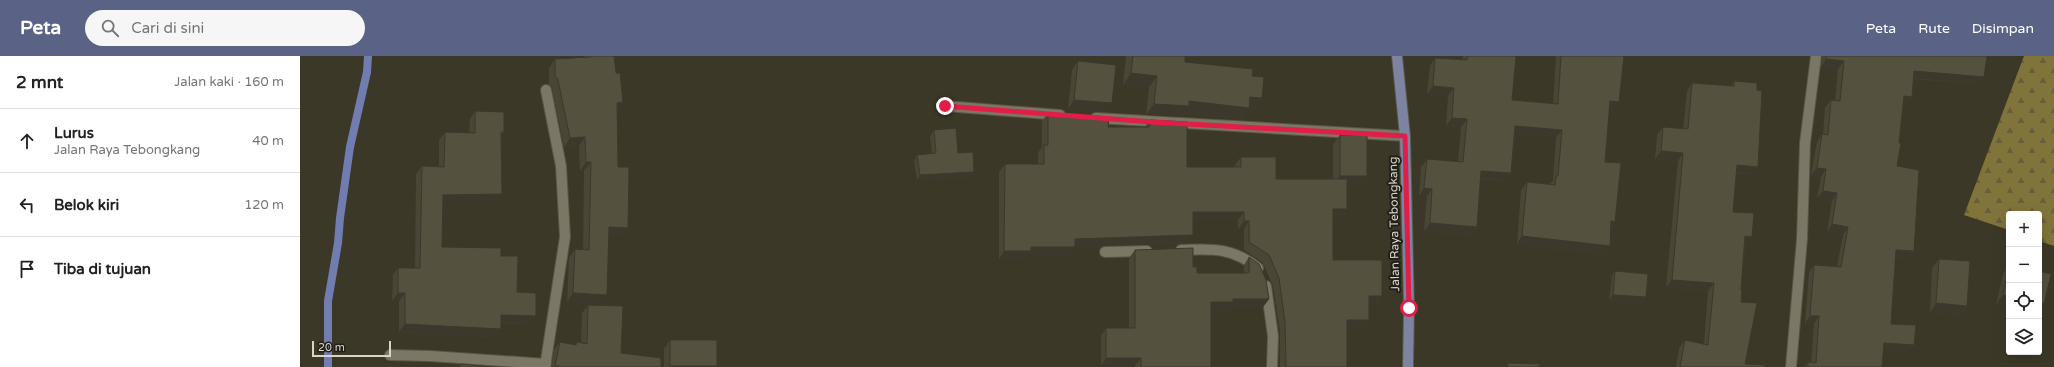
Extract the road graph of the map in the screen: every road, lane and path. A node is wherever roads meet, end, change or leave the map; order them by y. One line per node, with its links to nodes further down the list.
1 (1398, 56): 7 (main road, Jalan Raya Tebongkang)
2 (1816, 56): 13 (street)
3 (546, 90): 10 (street)
4 (945, 106): 5 (street)
5 (1073, 116)
6 (1089, 117): 7 (street)
7 (1405, 136): 12 (main road, Jalan Raya Tebongkang)
8 (1104, 252): 11 (street)
9 (390, 355): 10 (street)
10 (545, 365)
11 (1272, 367)
12 (1408, 367)
13 (1791, 367)

